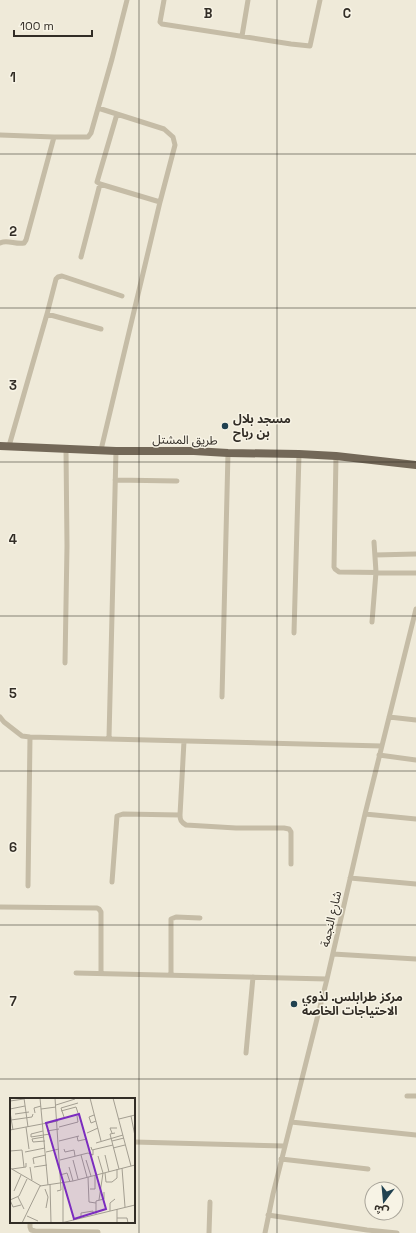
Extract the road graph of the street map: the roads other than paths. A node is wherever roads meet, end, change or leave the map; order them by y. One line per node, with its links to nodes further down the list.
1 (128, 0): 6 (street)
2 (164, 0): 5 (street)
3 (248, 0): 5 (street)
4 (320, 0): 5 (street)
5 (242, 36)
6 (98, 108): 7 (street); 9 (street)
7 (117, 114): 10 (street); 11 (street)
8 (0, 135): 9 (street)
9 (54, 137): 12 (street)
10 (100, 184): 11 (street); 13 (street)
11 (160, 202): 20 (street)
12 (0, 243)
13 (81, 257)
14 (122, 296): 15 (street)
15 (47, 314): 16 (street); 18 (street)
16 (101, 329)
17 (0, 446): 18 (main road, طريق المشتل)
18 (9, 446): 19 (main road, طريق المشتل)
19 (66, 449): 20 (main road, طريق المشتل); 36 (street)
20 (101, 450): 21 (main road, طريق المشتل)
21 (116, 451): 22 (main road, طريق المشتل); 26 (street)
22 (228, 453): 23 (main road, طريق المشتل); 37 (street)
23 (299, 454): 24 (main road, طريق المشتل); 35 (street)
24 (336, 456): 25 (main road, طريق المشتل); 31 (street)
25 (416, 465)
26 (115, 480): 27 (street); 42 (street)
27 (177, 481)
28 (374, 542): 30 (street)
29 (416, 554): 30 (street)
30 (375, 555): 31 (street)
31 (376, 572): 32 (street); 34 (street)
32 (416, 573)
33 (416, 609): 39 (street, شارع النجمة)
34 (372, 622)
35 (294, 633)
36 (64, 663)
37 (222, 697)
38 (0, 716): 41 (street)
39 (389, 717): 40 (street); 44 (street, شارع النجمة)
40 (416, 720)
41 (30, 738): 42 (street); 54 (street)
42 (109, 738): 43 (street)
43 (184, 741): 44 (street); 48 (street)
44 (382, 746): 45 (street, شارع النجمة)
45 (380, 756): 46 (street); 47 (street, شارع النجمة)
46 (416, 760)
47 (365, 814): 49 (street); 51 (street, شارع النجمة)
48 (180, 815): 50 (street); 52 (street)
49 (416, 819)
50 (291, 864)
51 (350, 878): 53 (street); 57 (street, شارع النجمة)
52 (112, 882)
53 (416, 884)
54 (28, 886)
55 (0, 906): 60 (street)
56 (200, 918): 61 (street)
57 (333, 954): 58 (street); 63 (street, شارع النجمة)
58 (416, 959)
59 (76, 972): 60 (street)
60 (101, 974): 61 (street)
61 (171, 975): 62 (street)
62 (253, 977): 63 (street); 64 (street)
63 (327, 979): 67 (street, شارع النجمة)
64 (246, 1052)
65 (407, 1096): 66 (street)
66 (416, 1096)
67 (291, 1122): 68 (street); 70 (street, شارع النجمة)
68 (416, 1135)
69 (135, 1142): 70 (street)
70 (284, 1146): 71 (street, شارع النجمة)
71 (281, 1159): 72 (street); 74 (street, شارع النجمة)
72 (368, 1169)
73 (210, 1202): 77 (street)
74 (268, 1215): 78 (street, شارع النجمة); 79 (street)
75 (30, 1223): 76 (street)
76 (98, 1232)
77 (209, 1233)
78 (265, 1233)
79 (397, 1233)

